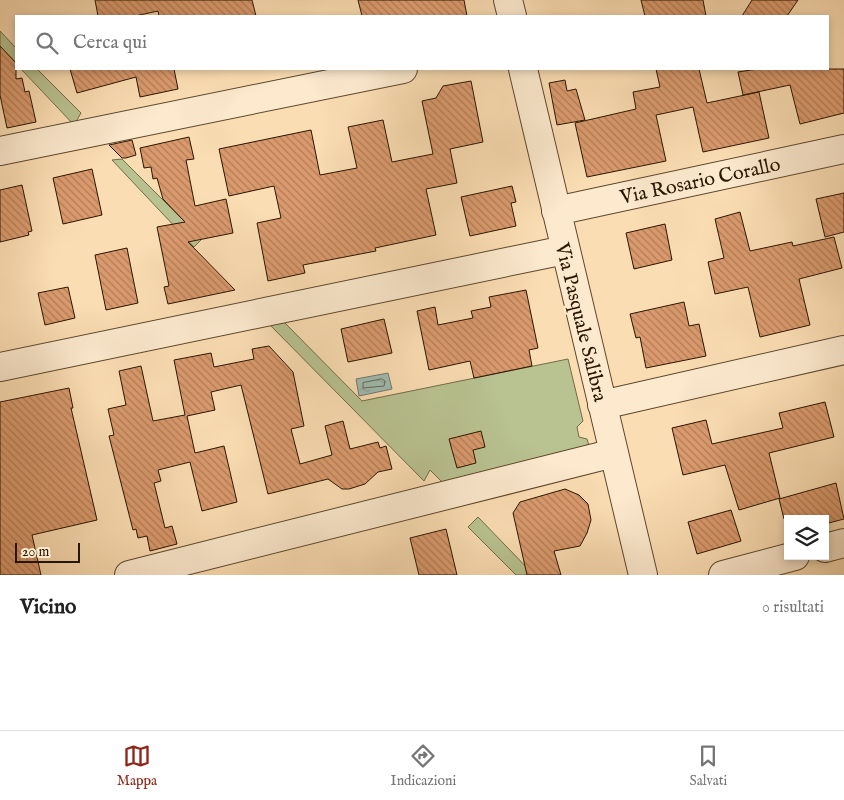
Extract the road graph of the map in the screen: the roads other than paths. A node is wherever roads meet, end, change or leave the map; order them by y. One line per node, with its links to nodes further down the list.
1 (508, 0): 2 (street)
2 (512, 15)
3 (398, 70): 6 (street)
4 (523, 70): 7 (street, Via Pasquale Salibra)
5 (844, 149): 7 (street, Via Rosario Corallo)
6 (0, 151)
7 (556, 211): 8 (street, Via Pasquale Salibra)
8 (565, 250): 10 (street); 11 (street, Via Pasquale Salibra)
9 (844, 350): 11 (street)
10 (0, 367)
11 (602, 404): 12 (street, Via Pasquale Salibra)
12 (614, 453): 16 (street); 17 (street, Via Pasquale Salibra)
13 (844, 543): 14 (street)
14 (829, 547)
15 (784, 559): 18 (street)
16 (129, 575)
17 (643, 575)
18 (723, 575)

